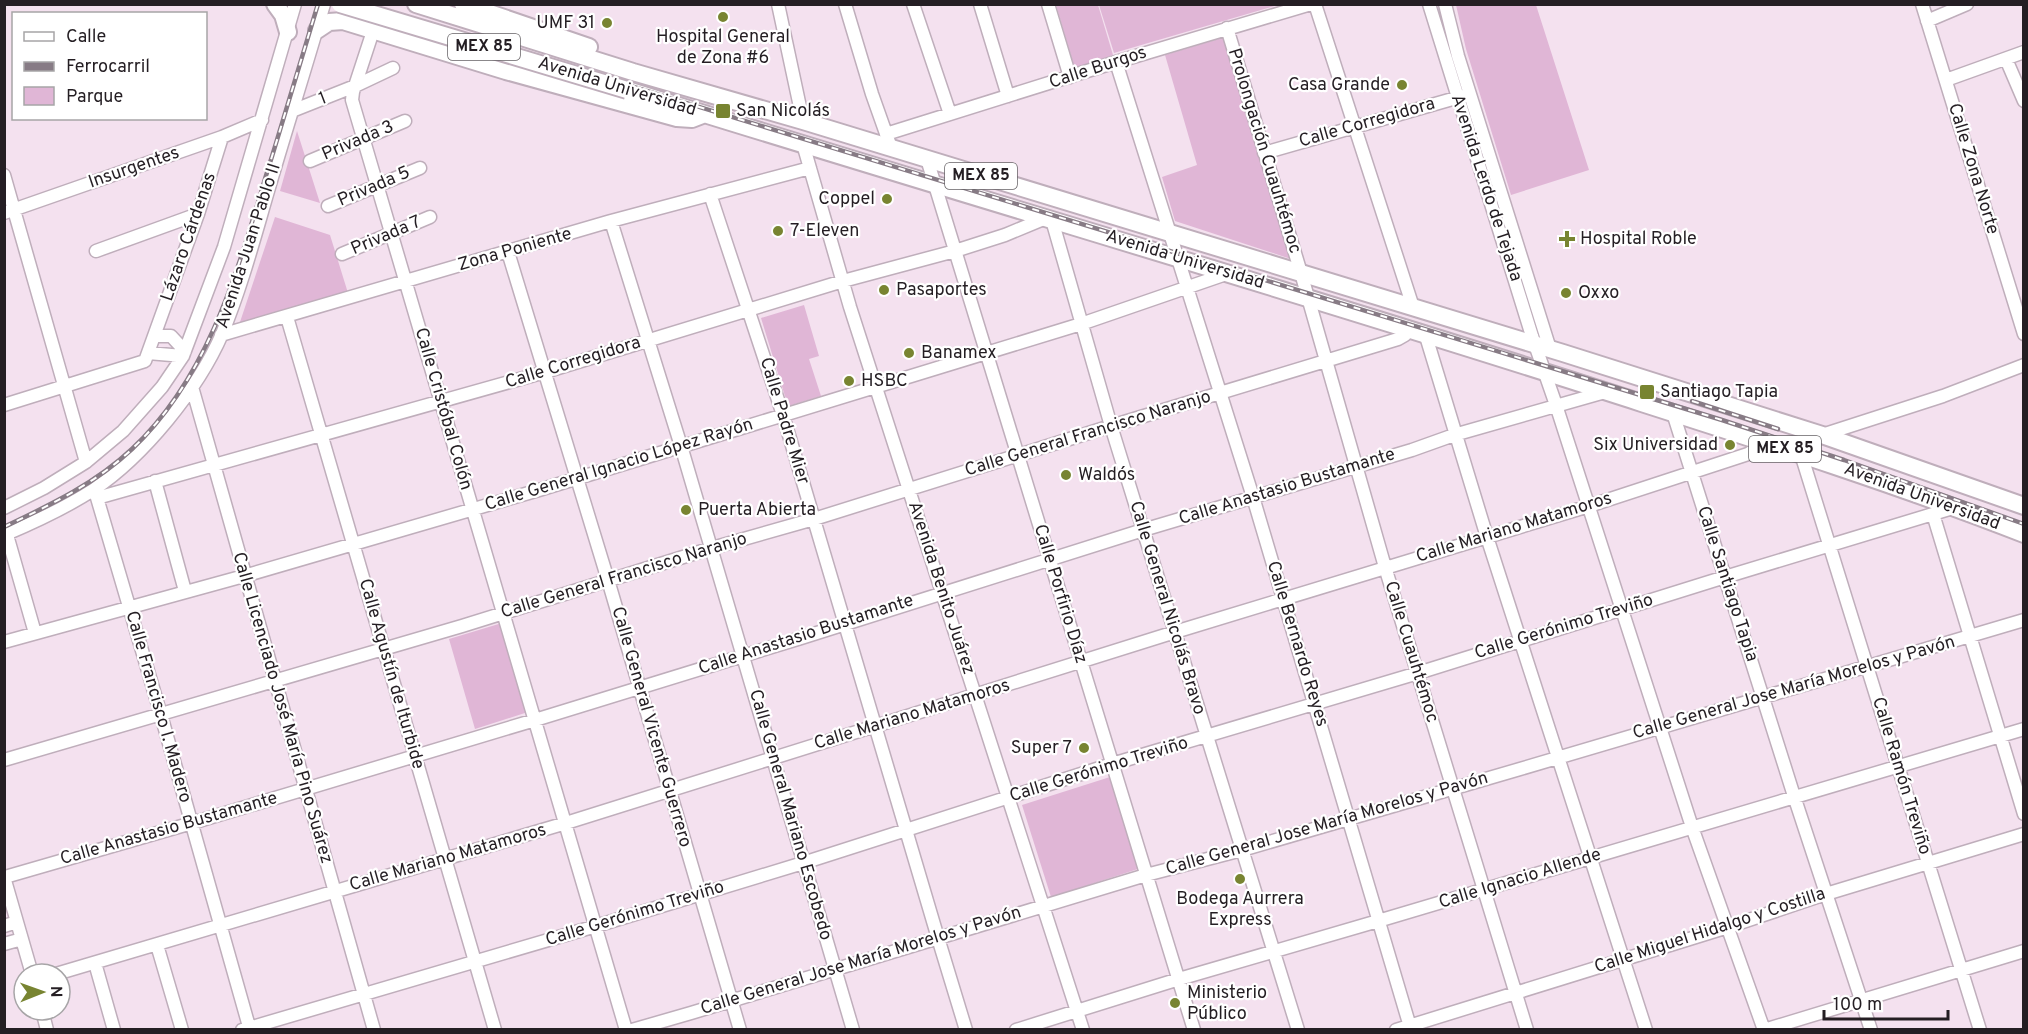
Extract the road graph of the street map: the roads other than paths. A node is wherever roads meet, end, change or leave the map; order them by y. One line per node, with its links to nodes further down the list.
1 (275, 4): 22 (highway)
2 (295, 4): 22 (street, Avenida Juan Pablo II)
3 (324, 4): 20 (street, Avenida Juan Pablo II)
4 (340, 4): 37 (highway, Avenida Universidad / MEX 85, bridge)
5 (381, 4): 23 (highway)
6 (416, 4): 29 (highway, Avenida Universidad / MEX 85)
7 (463, 4): 29 (highway)
8 (778, 4): 41 (street)
9 (845, 4): 45 (street)
10 (913, 4): 38 (street)
11 (980, 4): 33 (street)
12 (1048, 4): 28 (street)
13 (1313, 4): 19 (street, Calle Burgos); 42 (street)
14 (1429, 4): 34 (street, Avenida Lerdo de Tejada)
15 (1446, 4): 32 (street, Avenida Lerdo de Tejada)
16 (1922, 4): 18 (street, Calle Zona Norte)
17 (1967, 4): 18 (street)
18 (1926, 21): 30 (street, Calle Zona Norte)
19 (1227, 28): 26 (street, Calle Burgos); 47 (street, Prolongación Cuauhtémoc)
20 (318, 30): 21 (highway); 36 (street, Avenida Juan Pablo II)
21 (373, 31): 23 (highway); 31 (street, Calle Cristóbal Colón)
22 (288, 32): 39 (street, Avenida Juan Pablo II)
23 (389, 36): 37 (highway)
24 (2024, 52): 25 (street)
25 (2006, 59): 30 (street); 35 (street)
26 (1116, 62): 28 (street, Calle Burgos); 62 (street, Calle Bernardo Reyes)
27 (393, 68): 31 (street, 1)
28 (1070, 77): 33 (street, Calle Burgos)
29 (660, 80): 41 (highway, Avenida Universidad / MEX 85)
30 (1946, 80): 75 (street, Calle Zona Norte)
31 (355, 86): 36 (street, 1); 44 (street, Calle Cristóbal Colón)
32 (1470, 93): 34 (street, Calle Corregidora); 86 (street, Avenida Lerdo de Tejada)
33 (1008, 96): 38 (street, Calle Burgos)
34 (1457, 97): 42 (street, Calle Corregidora); 86 (street, Avenida Lerdo de Tejada)
35 (2024, 101)
36 (292, 111): 83 (street, Avenida Juan Pablo II)
37 (706, 113): 46 (highway, Avenida Universidad / MEX 85)
38 (950, 114): 45 (street, Calle Burgos)
39 (262, 120): 43 (street, Insurgentes); 89 (street, Avenida Juan Pablo II)
40 (405, 121): 44 (street, Privada 3)
41 (803, 121): 45 (highway, Avenida Universidad / MEX 85)
42 (1354, 127): 47 (street, Calle Corregidora); 77 (street)
43 (222, 137): 57 (street, Insurgentes); 58 (street, Lázaro Cárdenas)
44 (364, 139): 49 (street, Privada 3); 54 (street, Calle Cristóbal Colón)
45 (889, 141): 48 (highway, Avenida Universidad / MEX 85)
46 (803, 144): 51 (street, Avenida Benito Juárez); 53 (highway, Avenida Universidad / MEX 85)
47 (1264, 153): 70 (street, Prolongación Cuauhtémoc)
48 (927, 159): 53 (street, Calle Porfirio Díaz); 62 (highway, Avenida Universidad / MEX 85)
49 (310, 161)
50 (420, 168): 54 (street, Privada 5)
51 (810, 168): 55 (street, Zona Poniente); 71 (street, Avenida Benito Juárez)
52 (4, 175): 57 (street)
53 (935, 185): 60 (highway, Avenida Universidad / MEX 85); 65 (street, Calle Porfirio Díaz)
54 (376, 186): 56 (street, Privada 5); 63 (street, Calle Cristóbal Colón)
55 (710, 194): 61 (street, Zona Poniente); 78 (street, Calle Padre Mier)
56 (328, 206)
57 (10, 211): 94 (street)
58 (198, 214): 64 (street); 84 (street, Lázaro Cárdenas)
59 (430, 217): 63 (street, Privada 7)
60 (1049, 219): 65 (street, Calle Corregidora); 68 (highway, Avenida Universidad / MEX 85); 80 (street, Calle General Nicolás Bravo)
61 (611, 221): 66 (street, Zona Poniente); 85 (street, Calle General Mariano Escobedo)
62 (1170, 233): 68 (street, Calle Bernardo Reyes); 70 (highway, Avenida Universidad / MEX 85)
63 (391, 234): 67 (street, Privada 7); 72 (street, Calle Cristóbal Colón)
64 (96, 251)
65 (955, 251): 71 (street, Calle Corregidora); 88 (street, Calle Porfirio Díaz)
66 (508, 252): 72 (street, Zona Poniente); 92 (street, Calle General Vicente Guerrero)
67 (342, 254)
68 (1179, 259): 69 (highway, Avenida Universidad / MEX 85); 73 (street, Calle Bernardo Reyes)
69 (1229, 273): 73 (street, Calle General Ignacio López Rayón); 76 (highway, Avenida Universidad / MEX 85)
70 (1301, 273): 76 (street, Calle Cuauhtémoc); 77 (highway, Avenida Universidad / MEX 85)
71 (843, 281): 78 (street, Calle Corregidora); 96 (street, Avenida Benito Juárez)
72 (406, 282): 79 (street, Zona Poniente); 99 (street, Calle Cristóbal Colón)
73 (1187, 287): 80 (street, Calle General Ignacio López Rayón); 98 (street, Calle Bernardo Reyes)
74 (2024, 288): 75 (street)
75 (2011, 294): 82 (street, Calle Zona Norte)
76 (1306, 296): 81 (highway, Avenida Universidad / MEX 85); 90 (street, Calle Cuauhtémoc)
77 (1413, 307): 86 (highway, Avenida Universidad / MEX 85)
78 (749, 311): 85 (street, Calle Corregidora); 103 (street, Calle Padre Mier)
79 (287, 317): 83 (street, Zona Poniente); 105 (street, Calle Agustín de Iturbide)
80 (1081, 324): 88 (street, Calle General Ignacio López Rayón); 104 (street, Calle General Nicolás Bravo)
81 (1417, 331): 90 (street, Calle General Francisco Naranjo); 93 (highway, Avenida Universidad / MEX 85); 106 (street)
82 (2024, 334)
83 (221, 335): 95 (street, Avenida Juan Pablo II)
84 (154, 336): 87 (street, Lázaro Cárdenas); 89 (street)
85 (648, 340): 92 (street, Calle Corregidora); 109 (street, Calle General Mariano Escobedo)
86 (1542, 347): 93 (street, Avenida Lerdo de Tejada); 107 (highway, Avenida Universidad / MEX 85)
87 (148, 353): 89 (street); 94 (street)
88 (986, 353): 96 (street, Calle General Ignacio López Rayón); 111 (street, Calle Porfirio Díaz)
89 (184, 354): 112 (street, Avenida Juan Pablo II)
90 (1325, 362): 98 (street, Calle General Francisco Naranjo); 114 (street, Calle Cuauhtémoc)
91 (2024, 365): 107 (street)
92 (545, 372): 99 (street, Calle Corregidora); 116 (street, Calle General Vicente Guerrero)
93 (1544, 372): 97 (highway, Avenida Universidad / MEX 85); 101 (street, Avenida Lerdo de Tejada)
94 (64, 386): 100 (street); 112 (street)
95 (192, 387): 113 (street, Calle Licenciado José María Pino Suárez); 119 (street, Avenida Juan Pablo II)
96 (877, 387): 103 (street, Calle General Ignacio López Rayón); 118 (street, Avenida Benito Juárez)
97 (1607, 392): 101 (street, Calle Anastasio Bustamante); 102 (highway, Avenida Universidad / MEX 85)
98 (1221, 393): 104 (street, Calle General Francisco Naranjo); 120 (street, Calle Bernardo Reyes)
99 (441, 401): 105 (street, Calle Corregidora); 125 (street, Calle Cristóbal Colón)
100 (4, 405)
101 (1556, 405): 106 (street, Calle Anastasio Bustamante); 121 (street, Avenida Lerdo de Tejada)
102 (1673, 412): 108 (highway, Avenida Universidad / MEX 85); 115 (street, Calle Santiago Tapia)
103 (783, 416): 109 (street, Calle General Ignacio López Rayón); 127 (street, Calle Padre Mier)
104 (1110, 426): 111 (street, Calle General Francisco Naranjo); 128 (street, Calle General Nicolás Bravo)
105 (321, 434): 113 (street, Calle Corregidora); 132 (street, Calle Agustín de Iturbide)
106 (1454, 435): 114 (street, Calle Anastasio Bustamante); 131 (street)
107 (1822, 435): 122 (highway, Avenida Universidad / MEX 85)
108 (1758, 439): 110 (highway, Avenida Universidad / MEX 85); 115 (street, Calle Mariano Matamoros)
109 (681, 446): 116 (street, Calle General Ignacio López Rayón); 134 (street, Calle General Mariano Escobedo)
110 (1801, 454): 123 (highway, Avenida Universidad / MEX 85); 133 (street, Calle Ramón Treviño)
111 (1018, 456): 118 (street, Calle General Francisco Naranjo); 135 (street, Calle Porfirio Díaz)
112 (86, 462): 124 (street, Avenida Juan Pablo II)
113 (213, 465): 117 (street, Calle Corregidora); 137 (street, Calle Licenciado José María Pino Suárez)
114 (1355, 466): 120 (street, Calle Anastasio Bustamante); 136 (street, Calle Cuauhtémoc)
115 (1691, 473): 121 (street, Calle Mariano Matamoros); 138 (street, Calle Santiago Tapia)
116 (577, 478): 125 (street, Calle General Ignacio López Rayón); 139 (street, Calle General Vicente Guerrero)
117 (155, 481): 119 (street, Calle Corregidora); 140 (street)
118 (909, 489): 127 (street, Calle General Francisco Naranjo); 141 (street, Avenida Benito Juárez)
119 (96, 494): 130 (street, Avenida Juan Pablo II); 143 (street, Calle Francisco I. Madero)
120 (1253, 497): 128 (street, Calle Anastasio Bustamante); 142 (street, Calle Bernardo Reyes)
121 (1589, 506): 131 (street, Calle Mariano Matamoros); 144 (street, Avenida Lerdo de Tejada)
122 (2024, 506)
123 (1956, 507): 126 (street, Calle Gerónimo Treviño); 129 (highway, Avenida Universidad / MEX 85)
124 (4, 508)
125 (473, 510): 132 (street, Calle General Ignacio López Rayón); 145 (street, Calle Cristóbal Colón)
126 (1933, 514): 133 (street, Calle Gerónimo Treviño); 150 (street)
127 (814, 519): 134 (street, Calle General Francisco Naranjo); 147 (street, Calle Padre Mier)
128 (1143, 530): 135 (street, Calle Anastasio Bustamante); 148 (street, Calle General Nicolás Bravo)
129 (2024, 534)
130 (5, 535): 149 (street)
131 (1487, 537): 136 (street, Calle Mariano Matamoros); 151 (street)
132 (354, 545): 137 (street, Calle General Ignacio López Rayón); 153 (street, Calle Agustín de Iturbide)
133 (1830, 545): 138 (street, Calle Gerónimo Treviño); 156 (street, Calle Ramón Treviño)
134 (712, 548): 139 (street, Calle General Francisco Naranjo); 154 (street, Calle General Mariano Escobedo)
135 (1050, 560): 141 (street, Calle Anastasio Bustamante); 155 (street, Calle Porfirio Díaz)
136 (1385, 567): 142 (street, Calle Mariano Matamoros); 157 (street, Calle Cuauhtémoc)
137 (244, 576): 140 (street, Calle General Ignacio López Rayón); 158 (street, Calle Licenciado José María Pino Suárez)
138 (1725, 577): 144 (street, Calle Gerónimo Treviño); 161 (street, Calle Santiago Tapia)
139 (608, 580): 145 (street, Calle General Francisco Naranjo); 159 (street, Calle General Vicente Guerrero)
140 (185, 591): 143 (street, Calle General Ignacio López Rayón)
141 (943, 592): 147 (street, Calle Anastasio Bustamante); 160 (street, Avenida Benito Juárez)
142 (1282, 599): 148 (street, Calle Mariano Matamoros); 162 (street, Calle Bernardo Reyes)
143 (128, 607): 149 (street, Calle General Ignacio López Rayón); 163 (street, Calle Francisco I. Madero)
144 (1621, 609): 151 (street, Calle Gerónimo Treviño); 166 (street, Avenida Lerdo de Tejada)
145 (503, 612): 153 (street, Calle General Francisco Naranjo); 164 (street, Calle Cristóbal Colón)
146 (2024, 620): 150 (street, Calle General Jose María Morelos y Pavón)
147 (845, 623): 154 (street, Calle Anastasio Bustamante); 165 (street, Calle Padre Mier)
148 (1175, 632): 155 (street, Calle Mariano Matamoros); 168 (street, Calle General Nicolás Bravo)
149 (34, 633): 152 (street, Calle General Ignacio López Rayón)
150 (1970, 636): 156 (street, Calle General Jose María Morelos y Pavón); 169 (street)
151 (1521, 641): 157 (street, Calle Gerónimo Treviño); 172 (street)
152 (4, 642)
153 (383, 649): 158 (street, Calle General Francisco Naranjo); 170 (street, Calle Agustín de Iturbide)
154 (744, 656): 159 (street, Calle Anastasio Bustamante); 171 (street, Calle General Mariano Escobedo)
155 (1081, 663): 160 (street, Calle Mariano Matamoros); 174 (street, Calle Porfirio Díaz)
156 (1867, 666): 161 (street, Calle General Jose María Morelos y Pavón); 175 (street, Calle Ramón Treviño)
157 (1418, 673): 162 (street, Calle Gerónimo Treviño); 177 (street, Calle Cuauhtémoc)
158 (275, 682): 163 (street, Calle General Francisco Naranjo); 176 (street, Calle Licenciado José María Pino Suárez)
159 (639, 688): 164 (street, Calle Anastasio Bustamante); 178 (street, Calle General Vicente Guerrero)
160 (975, 696): 165 (street, Calle Mariano Matamoros); 180 (street, Avenida Benito Juárez)
161 (1763, 697): 166 (street, Calle General Jose María Morelos y Pavón); 179 (street, Calle Santiago Tapia)
162 (1315, 704): 168 (street, Calle Gerónimo Treviño); 182 (street, Calle Bernardo Reyes)
163 (161, 715): 173 (street, Calle General Francisco Naranjo); 183 (street, Calle Francisco I. Madero)
164 (536, 720): 170 (street, Calle Anastasio Bustamante); 184 (street, Calle Cristóbal Colón)
165 (875, 725): 171 (street, Calle Mariano Matamoros); 186 (street, Calle Padre Mier)
166 (1660, 727): 172 (street, Calle General Jose María Morelos y Pavón); 185 (street, Avenida Lerdo de Tejada)
167 (2024, 729): 169 (street, Calle Ignacio Allende)
168 (1207, 736): 174 (street, Calle Gerónimo Treviño); 188 (street, Calle General Nicolás Bravo)
169 (2000, 736): 175 (street, Calle Ignacio Allende); 181 (street)
170 (414, 755): 176 (street, Calle Anastasio Bustamante); 190 (street, Calle Agustín de Iturbide)
171 (773, 757): 178 (street, Calle Mariano Matamoros); 191 (street, Calle General Mariano Escobedo)
172 (1558, 757): 177 (street, Calle General Jose María Morelos y Pavón); 189 (street)
173 (4, 760)
174 (1112, 764): 180 (street, Calle Gerónimo Treviño); 193 (street, Calle Porfirio Díaz)
175 (1898, 766): 179 (street, Calle Ignacio Allende); 192 (street, Calle Ramón Treviño)
176 (306, 788): 183 (street, Calle Anastasio Bustamante); 196 (street, Calle Licenciado José María Pino Suárez)
177 (1452, 788): 182 (street, Calle General Jose María Morelos y Pavón); 195 (street, Calle Cuauhtémoc)
178 (670, 790): 184 (street, Calle Mariano Matamoros); 197 (street, Calle General Vicente Guerrero)
179 (1794, 796): 185 (street, Calle Ignacio Allende); 198 (street, Calle Santiago Tapia)
180 (1008, 798): 186 (street, Calle Gerónimo Treviño); 199 (street, Avenida Benito Juárez)
181 (2024, 814)
182 (1349, 818): 188 (street, Calle General Jose María Morelos y Pavón); 200 (street, Calle Bernardo Reyes)
183 (192, 823): 194 (street, Calle Anastasio Bustamante); 204 (street, Calle Francisco I. Madero)
184 (566, 823): 190 (street, Calle Mariano Matamoros); 203 (street, Calle Cristóbal Colón)
185 (1692, 827): 189 (street, Calle Ignacio Allende); 205 (street, Avenida Lerdo de Tejada)
186 (906, 830): 191 (street, Calle Gerónimo Treviño); 206 (street, Calle Padre Mier)
187 (2024, 834): 192 (street, Calle Miguel Hidalgo y Costilla)
188 (1242, 850): 193 (street, Calle General Jose María Morelos y Pavón); 211 (street, Calle General Nicolás Bravo)
189 (1590, 858): 195 (street, Calle Ignacio Allende); 212 (street)
190 (445, 859): 196 (street, Calle Mariano Matamoros); 213 (street, Calle Agustín de Iturbide)
191 (803, 863): 197 (street, Calle Gerónimo Treviño); 217 (street, Calle General Mariano Escobedo)
192 (1929, 864): 198 (street, Calle Miguel Hidalgo y Costilla); 218 (street, Calle Ramón Treviño)
193 (1146, 875): 199 (street, Calle General Jose María Morelos y Pavón); 219 (street, Calle Porfirio Díaz)
194 (5, 877): 201 (street)
195 (1483, 890): 200 (street, Calle Ignacio Allende); 220 (street, Calle Cuauhtémoc)
196 (335, 891): 204 (street, Calle Mariano Matamoros); 221 (street, Calle Licenciado José María Pino Suárez)
197 (700, 894): 203 (street, Calle Gerónimo Treviño); 222 (street, Calle General Vicente Guerrero)
198 (1826, 894): 205 (street, Calle Miguel Hidalgo y Costilla); 223 (street, Calle Santiago Tapia)
199 (1043, 906): 206 (street, Calle General Jose María Morelos y Pavón); 224 (street, Avenida Benito Juárez)
200 (1378, 921): 211 (street, Calle Ignacio Allende); 225 (street, Calle Bernardo Reyes)
201 (17, 922): 202 (street); 207 (street)
202 (4, 926)
203 (596, 926): 213 (street, Calle Gerónimo Treviño); 231 (street, Calle Cristóbal Colón)
204 (220, 927): 209 (street, Calle Mariano Matamoros); 228 (street, Calle Francisco I. Madero)
205 (1728, 927): 212 (street, Calle Miguel Hidalgo y Costilla); 243 (street, Avenida Lerdo de Tejada)
206 (938, 938): 217 (street, Calle General Jose María Morelos y Pavón); 235 (street, Calle Padre Mier)
207 (22, 939): 208 (street); 214 (street)
208 (4, 944)
209 (157, 945): 215 (street, Calle Mariano Matamoros); 227 (street)
210 (2024, 951): 218 (street)
211 (1274, 952): 219 (street, Calle Ignacio Allende); 239 (street, Calle General Nicolás Bravo)
212 (1623, 958): 220 (street, Calle Miguel Hidalgo y Costilla); 242 (street)
213 (475, 961): 221 (street, Calle Gerónimo Treviño); 230 (street, Calle Agustín de Iturbide)
214 (29, 962)
215 (95, 963): 216 (street, Calle Mariano Matamoros); 226 (street)
216 (72, 969)
217 (835, 970): 222 (street, Calle General Jose María Morelos y Pavón); 234 (street, Calle General Mariano Escobedo)
218 (1962, 970): 223 (street); 245 (street, Calle Ramón Treviño)
219 (1179, 979): 224 (street, Calle Ignacio Allende); 238 (street, Calle Porfirio Díaz)
220 (1515, 992): 225 (street, Calle Miguel Hidalgo y Costilla); 241 (street, Calle Cuauhtémoc)
221 (364, 993): 228 (street, Calle Gerónimo Treviño); 229 (street, Calle Licenciado José María Pino Suárez)
222 (731, 1000): 232 (street, Calle General Jose María Morelos y Pavón); 233 (street, Calle General Vicente Guerrero)
223 (1861, 1000): 243 (street); 244 (street, Calle Santiago Tapia)
224 (1078, 1011): 236 (street, Calle Ignacio Allende); 237 (street, Avenida Benito Juárez)
225 (1410, 1027): 240 (street, Calle Miguel Hidalgo y Costilla)
226 (114, 1029)
227 (182, 1029)
228 (247, 1029)
229 (374, 1029)
230 (495, 1029)
231 (626, 1029)
232 (632, 1029)
233 (740, 1029)
234 (853, 1029)
235 (966, 1029)
236 (1016, 1029)
237 (1083, 1029)
238 (1194, 1029)
239 (1298, 1029)
240 (1396, 1029)
241 (1527, 1029)
242 (1647, 1029)
243 (1764, 1029)
244 (1871, 1029)
245 (1980, 1029)

